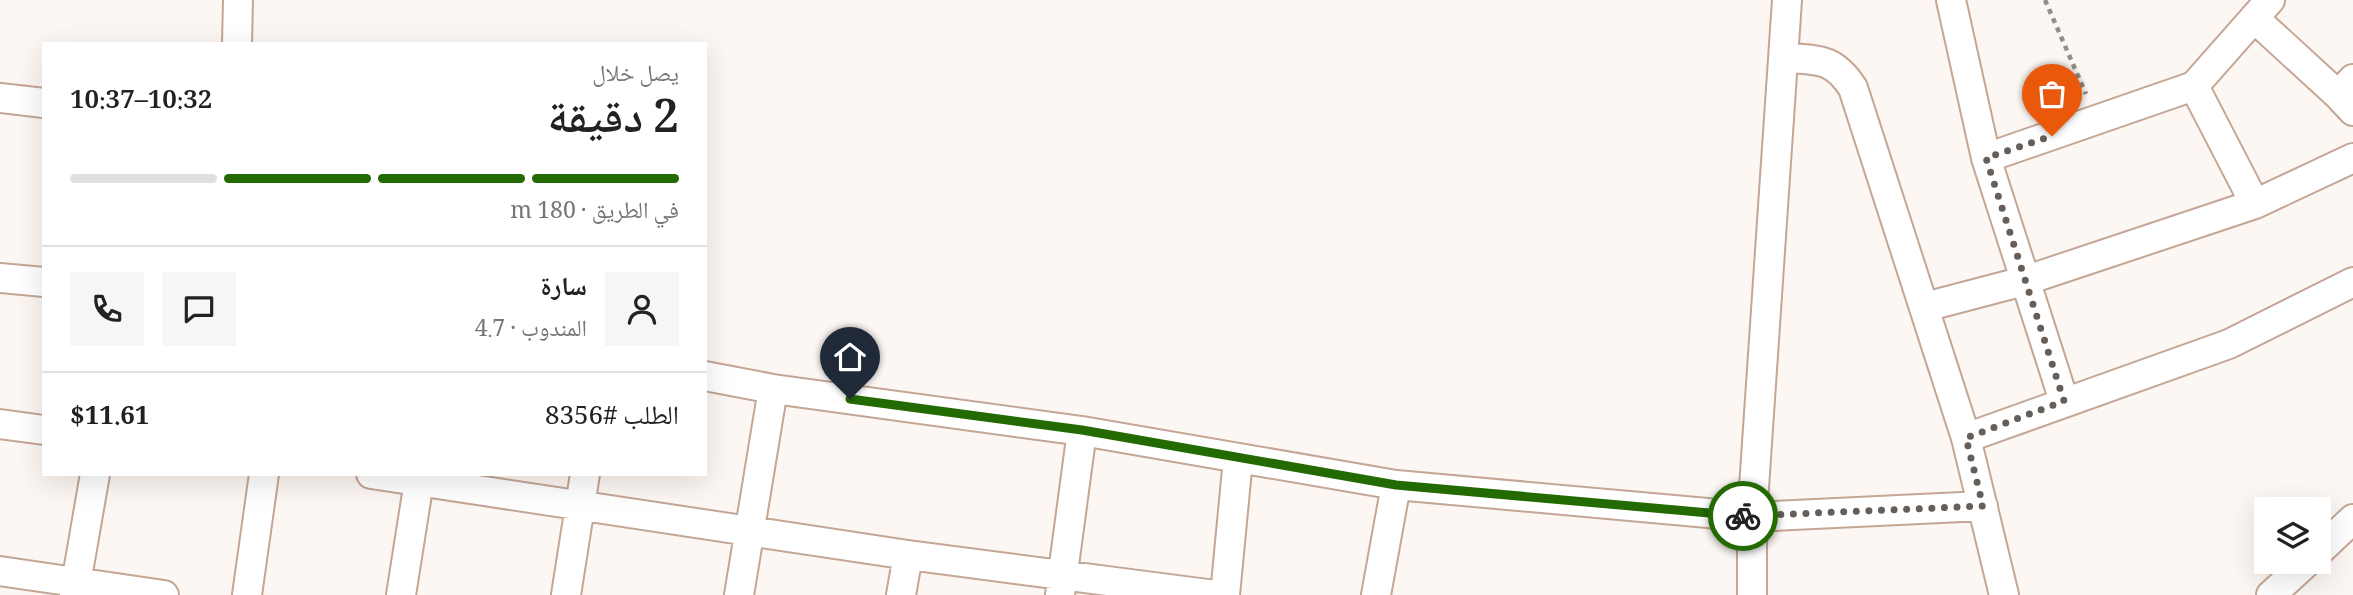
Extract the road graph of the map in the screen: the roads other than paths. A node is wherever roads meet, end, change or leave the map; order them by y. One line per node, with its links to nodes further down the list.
1 (238, 0): 5 (street)
2 (1787, 0): 6 (street)
3 (1951, 0): 11 (street)
4 (2262, 9): 7 (street); 8 (street)
5 (237, 42)
6 (1784, 58): 18 (street); 35 (street)
7 (2194, 86): 11 (street); 13 (street)
8 (2348, 95)
9 (0, 98): 10 (street)
10 (42, 103)
11 (1986, 158): 15 (street)
12 (2353, 158): 13 (street)
13 (2255, 204): 15 (street)
14 (0, 278): 16 (street)
15 (2024, 281): 18 (street); 21 (street)
16 (42, 282)
17 (2353, 282): 21 (street)
18 (1925, 307): 25 (street)
19 (707, 376): 20 (street)
20 (773, 389): 24 (street); 37 (street)
21 (2064, 401): 25 (street)
22 (0, 424): 23 (street)
23 (42, 430)
24 (1082, 430): 26 (street); 42 (street)
25 (1966, 438): 34 (street)
26 (1238, 459): 32 (street); 51 (street)
27 (95, 476): 43 (street)
28 (264, 476): 45 (street)
29 (385, 476): 31 (street)
30 (584, 476): 33 (street)
31 (419, 481): 33 (street); 46 (street)
32 (1396, 485): 35 (street); 52 (street)
33 (579, 503): 37 (street); 47 (street)
34 (1983, 506): 35 (street); 54 (street)
35 (1752, 517): 53 (street)
36 (2353, 519): 38 (street)
37 (749, 532): 39 (street); 48 (street)
38 (2331, 540)
39 (908, 555): 42 (street); 49 (street)
40 (0, 571): 43 (street)
41 (2294, 574): 55 (street)
42 (1062, 585): 50 (street)
43 (74, 589): 44 (street)
44 (163, 595)
45 (247, 595)
46 (401, 595)
47 (566, 595)
48 (739, 595)
49 (901, 595)
50 (1214, 595)
51 (1225, 595)
52 (1376, 595)
53 (1752, 595)
54 (2004, 595)
55 (2271, 595)

